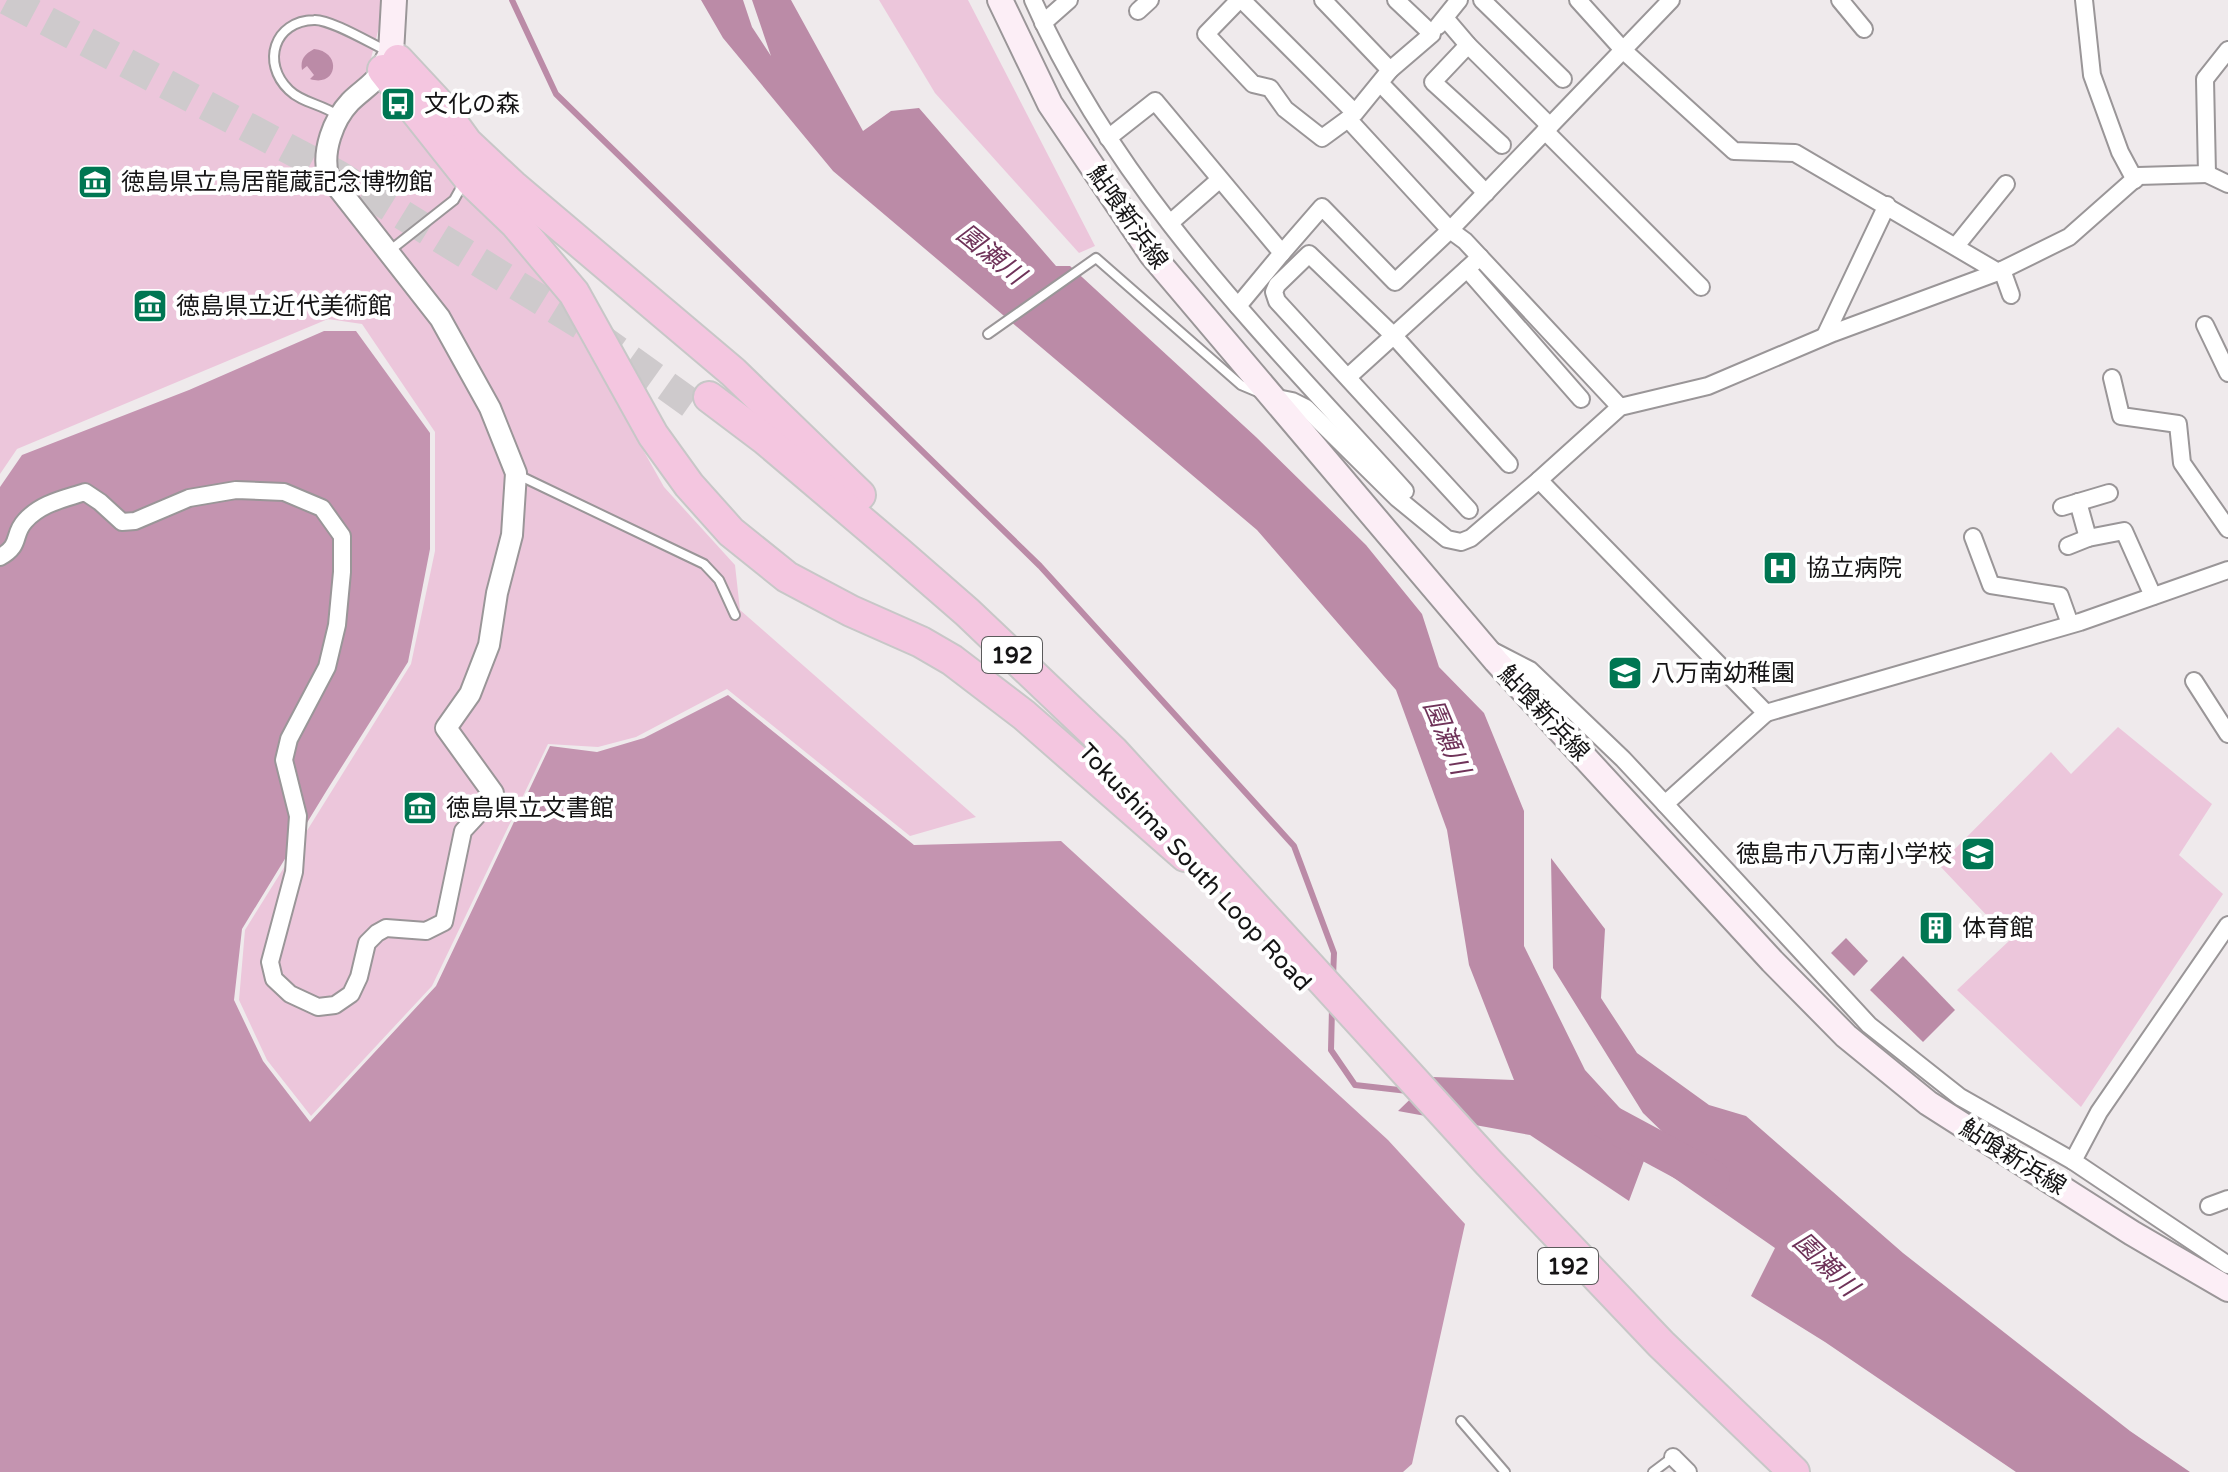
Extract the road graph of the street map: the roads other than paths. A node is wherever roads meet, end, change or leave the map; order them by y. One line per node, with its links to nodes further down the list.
1 (394, 0): 23 (main road)
2 (1000, 0): 18 (main road, 鮎喰新浜線)
3 (1012, 0): 18 (street)
4 (1033, 0): 16 (street)
5 (1069, 0): 16 (street)
6 (1240, 0): 26 (street); 26 (street)
7 (1323, 0): 24 (street)
8 (1396, 0): 19 (street)
9 (1459, 0): 15 (street)
10 (1482, 0): 25 (street)
11 (1578, 0): 22 (street)
12 (1840, 0): 17 (street)
13 (2084, 0): 33 (street)
14 (1667, 1): 22 (street)
15 (1445, 18): 19 (street); 20 (street)
16 (1043, 23): 29 (street)
17 (1864, 29)
18 (1016, 34): 57 (main road, 鮎喰新浜線)
19 (1432, 34): 24 (street)
20 (1468, 45): 28 (street); 30 (street)
21 (2228, 50): 31 (street)
22 (1624, 51): 28 (street); 37 (street)
23 (387, 61): 27 (street); 27 (lane); 41 (lane); 79 (highway); 82 (highway)
24 (1385, 76): 26 (street); 36 (street)
25 (1563, 79)
26 (1351, 116): 39 (street)
27 (340, 118): 41 (street)
28 (1547, 128): 36 (street); 46 (street)
29 (1108, 138): 32 (street); 38 (street)
30 (1502, 145)
31 (2207, 174): 33 (street); 35 (street)
32 (1219, 180): 38 (street); 42 (street)
33 (2135, 180): 45 (street)
34 (2006, 184): 40 (street)
35 (2228, 184)
36 (1486, 193): 39 (street)
37 (1887, 205): 40 (street); 52 (street)
38 (1170, 223): 48 (street)
39 (1450, 230): 42 (street); 43 (street)
40 (1956, 246): 45 (street)
41 (388, 252): 61 (street)
42 (1282, 253): 48 (street)
43 (1480, 257): 44 (street); 59 (street)
44 (1467, 269): 51 (street); 58 (street)
45 (2000, 271): 47 (street); 52 (street)
46 (1701, 287)
47 (2011, 295)
48 (1238, 306): 68 (street)
49 (2205, 325): 53 (street)
50 (992, 331): 57 (lane)
51 (1394, 336): 55 (street); 55 (street); 60 (street)
52 (1825, 336): 59 (street)
53 (2223, 345): 54 (street)
54 (2228, 373)
55 (1348, 377): 64 (street)
56 (2112, 378): 65 (street)
57 (1272, 397): 68 (street); 75 (main road, 鮎喰新浜線)
58 (1581, 399)
59 (1620, 407): 62 (street)
60 (1509, 464)
61 (516, 473): 73 (lane); 80 (street)
62 (1539, 480): 68 (street); 77 (street)
63 (2109, 493): 67 (street)
64 (1469, 510)
65 (2228, 529)
66 (1973, 537): 74 (street)
67 (2088, 538): 69 (street); 72 (street)
68 (1447, 539)
69 (2068, 546)
70 (0, 557): 80 (street)
71 (2228, 570): 72 (street)
72 (2153, 596): 74 (street)
73 (735, 615)
74 (2070, 624): 77 (street)
75 (1482, 645): 81 (street); 88 (main road, 鮎喰新浜線)
76 (2194, 681): 78 (street)
77 (1766, 713): 81 (street)
78 (2228, 734)
79 (1113, 751): 82 (highway, Tokushima South Loop Road / 192); 84 (highway, Tokushima South Loop Road / 192)
80 (493, 793)
81 (1665, 804): 85 (street)
82 (1185, 856): 84 (highway, Tokushima South Loop Road / 192)
83 (2228, 925): 85 (street)
84 (1281, 948): 90 (highway, Tokushima South Loop Road / 192)
85 (2073, 1161): 88 (street)
86 (2228, 1199): 87 (street)
87 (2209, 1206)
88 (2215, 1265): 89 (main road, 鮎喰新浜線)
89 (2228, 1289)
90 (1659, 1352): 96 (highway, 192); 97 (highway, 192)
91 (1461, 1421): 93 (lane)
92 (1673, 1457): 94 (lane); 95 (street)
93 (1505, 1472)
94 (1653, 1472)
95 (1688, 1472)
96 (1766, 1472)
97 (1794, 1472)

